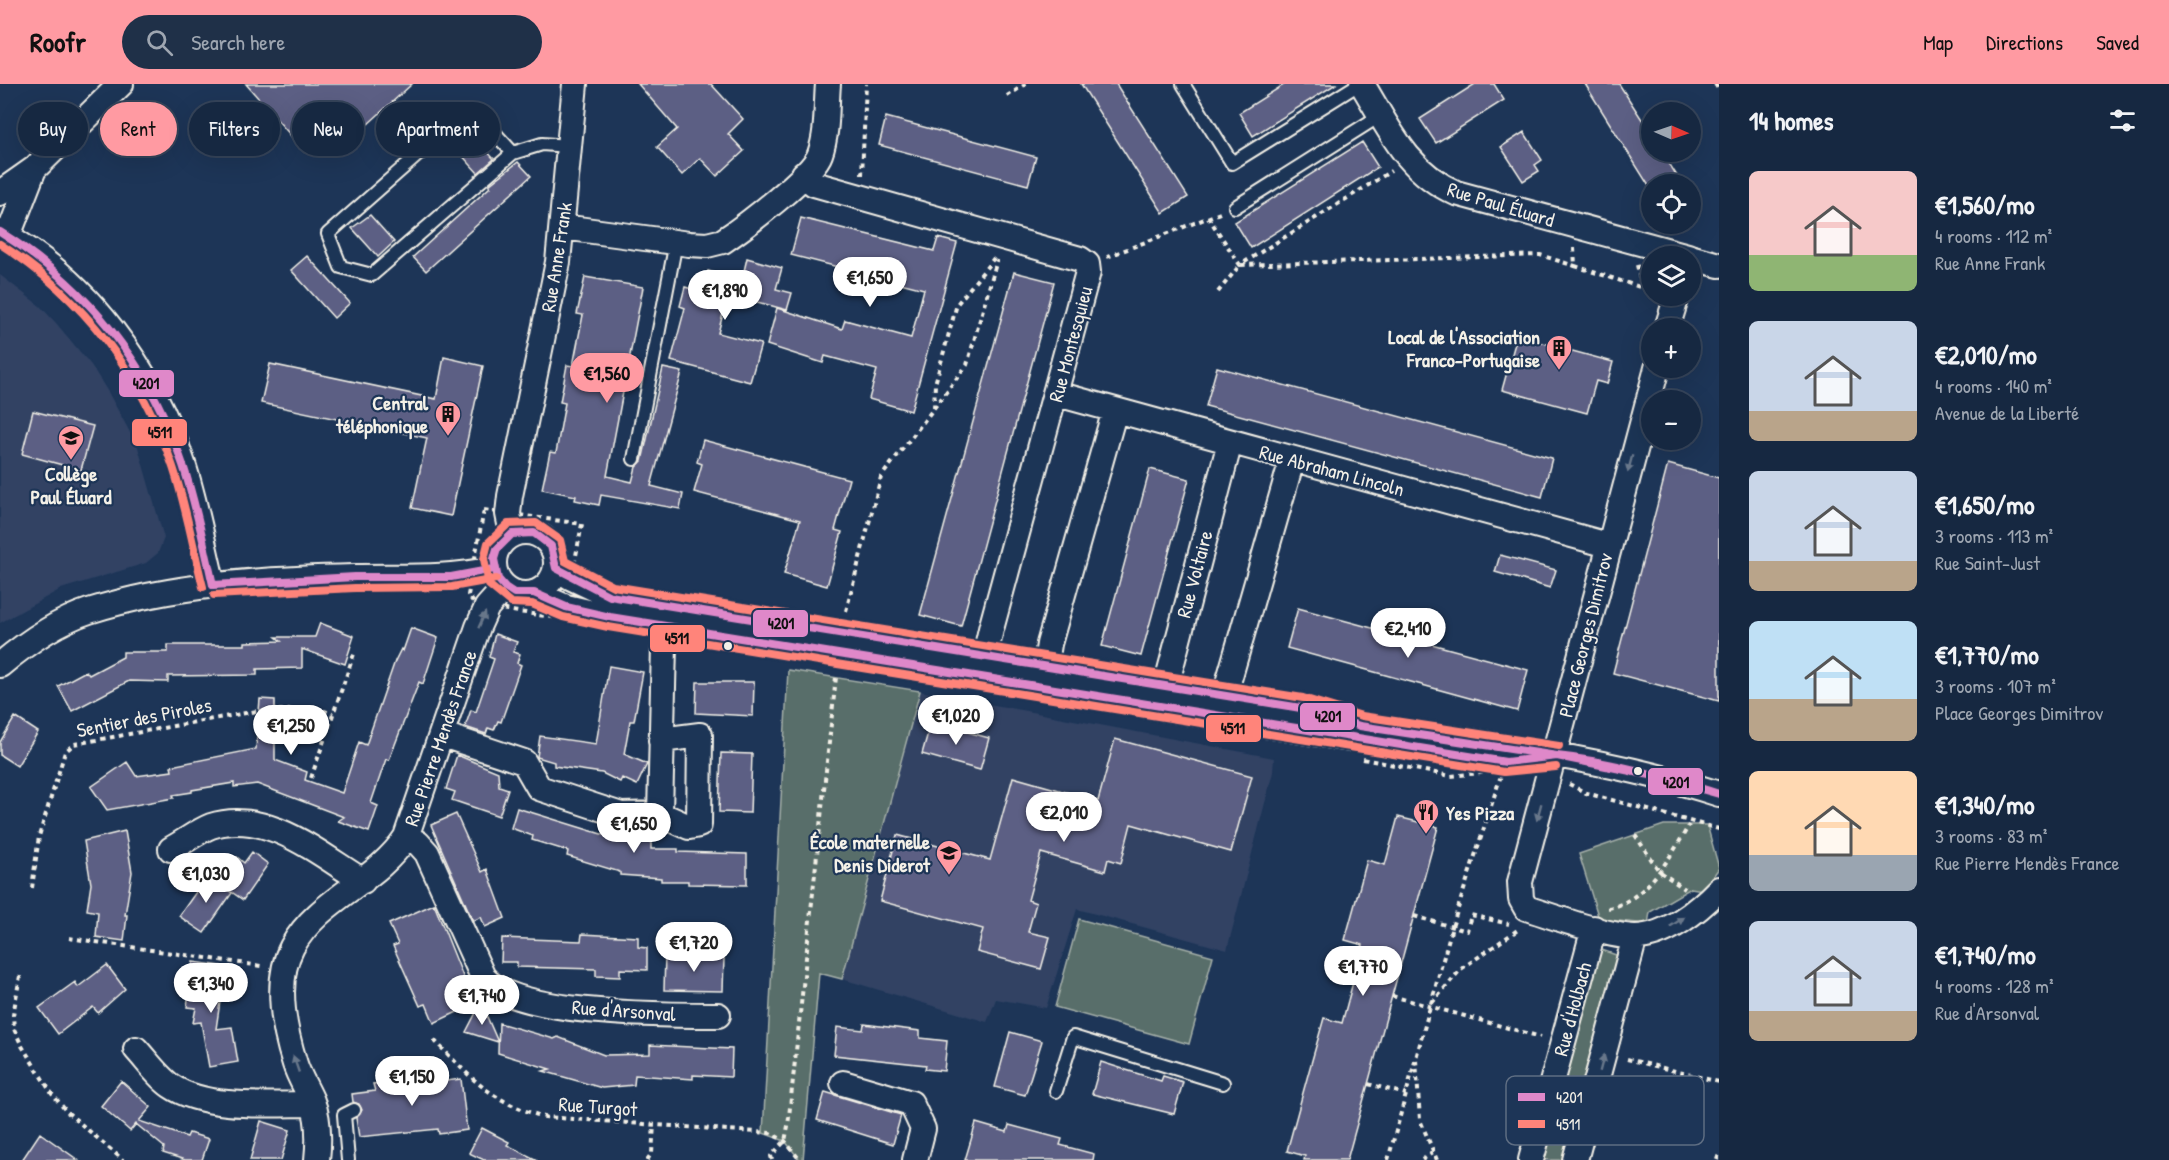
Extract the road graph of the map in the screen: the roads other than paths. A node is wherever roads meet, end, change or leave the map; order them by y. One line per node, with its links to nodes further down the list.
1 (121, 84): 9 (street)
2 (575, 84): 7 (street, Rue Anne Frank)
3 (828, 84): 10 (street)
4 (1183, 84): 5 (lane)
5 (1360, 84): 6 (street, Rue Paul Éluard)
6 (1381, 115): 12 (lane); 16 (street, Rue Paul Éluard)
7 (568, 146): 8 (lane); 13 (street, Rue Anne Frank)
8 (513, 153): 8 (lane)
9 (34, 169): 11 (street); 14 (street)
10 (804, 174): 15 (street); 20 (street, Rue Montesquieu)
11 (0, 193)
12 (1234, 207)
13 (563, 227): 15 (street); 25 (street, Rue Anne Frank)
14 (4, 234): 29 (street)
15 (676, 242): 23 (lane)
16 (1648, 246)
17 (1701, 260): 18 (street, Rue Paul Éluard)
18 (1719, 265)
19 (1654, 378): 26 (street, Place Georges Dimitrov, one-way to 26)
20 (1057, 394): 21 (street, Rue Abraham Lincoln); 33 (street, Rue Montesquieu)
21 (1115, 410): 22 (street, Rue Abraham Lincoln); 34 (street)
22 (1230, 442): 24 (street, Rue Abraham Lincoln); 35 (street, Rue Voltaire)
23 (634, 459)
24 (1292, 459): 26 (street, Rue Abraham Lincoln); 36 (street)
25 (510, 524): 27 (street); 28 (street)
26 (1608, 545): 40 (street, Place Georges Dimitrov)
27 (564, 573): 30 (street); 31 (street)
28 (490, 577): 29 (street); 30 (street); 37 (street, Rue Pierre Mendès France, one-way to 28)
29 (213, 585): 32 (street)
30 (534, 593): 31 (street)
31 (669, 616): 33 (street); 39 (street)
32 (0, 665)
33 (982, 667): 34 (street)
34 (1044, 677): 35 (street)
35 (1162, 697): 36 (street)
36 (1222, 707): 38 (street)
37 (443, 735): 42 (street); 43 (street, Rue Pierre Mendès France)
38 (1383, 736): 40 (street); 40 (street)
39 (662, 740): 42 (street); 42 (street)
40 (1551, 766): 41 (street); 47 (street, Place Georges Dimitrov, one-way to 47)
41 (1719, 794)
42 (660, 814)
43 (406, 837): 45 (street, Rue Pierre Mendès France); 49 (street, Rue d'Arsonval)
44 (171, 849): 45 (street)
45 (363, 881): 56 (street, Rue Pierre Mendès France, one-way to 45)
46 (1719, 889): 48 (street, Place Georges Dimitrov, one-way to 46)
47 (1595, 919): 48 (street, Place Georges Dimitrov); 51 (street, Rue d'Holbach)
48 (1635, 937): 52 (street, one-way to 48)
49 (718, 1015)
50 (136, 1049): 56 (street)
51 (1553, 1076)
52 (1598, 1076)
53 (843, 1083): 62 (street)
54 (1223, 1083): 55 (lane)
55 (1056, 1091)
56 (313, 1104): 60 (street, Rue Pierre Mendès France)
57 (354, 1110): 61 (lane)
58 (1535, 1145): 63 (street, Rue d'Holbach)
59 (1579, 1145): 64 (street, one-way to 59)
60 (316, 1160)
61 (348, 1160)
62 (915, 1160)
63 (1531, 1160)
64 (1575, 1160)

